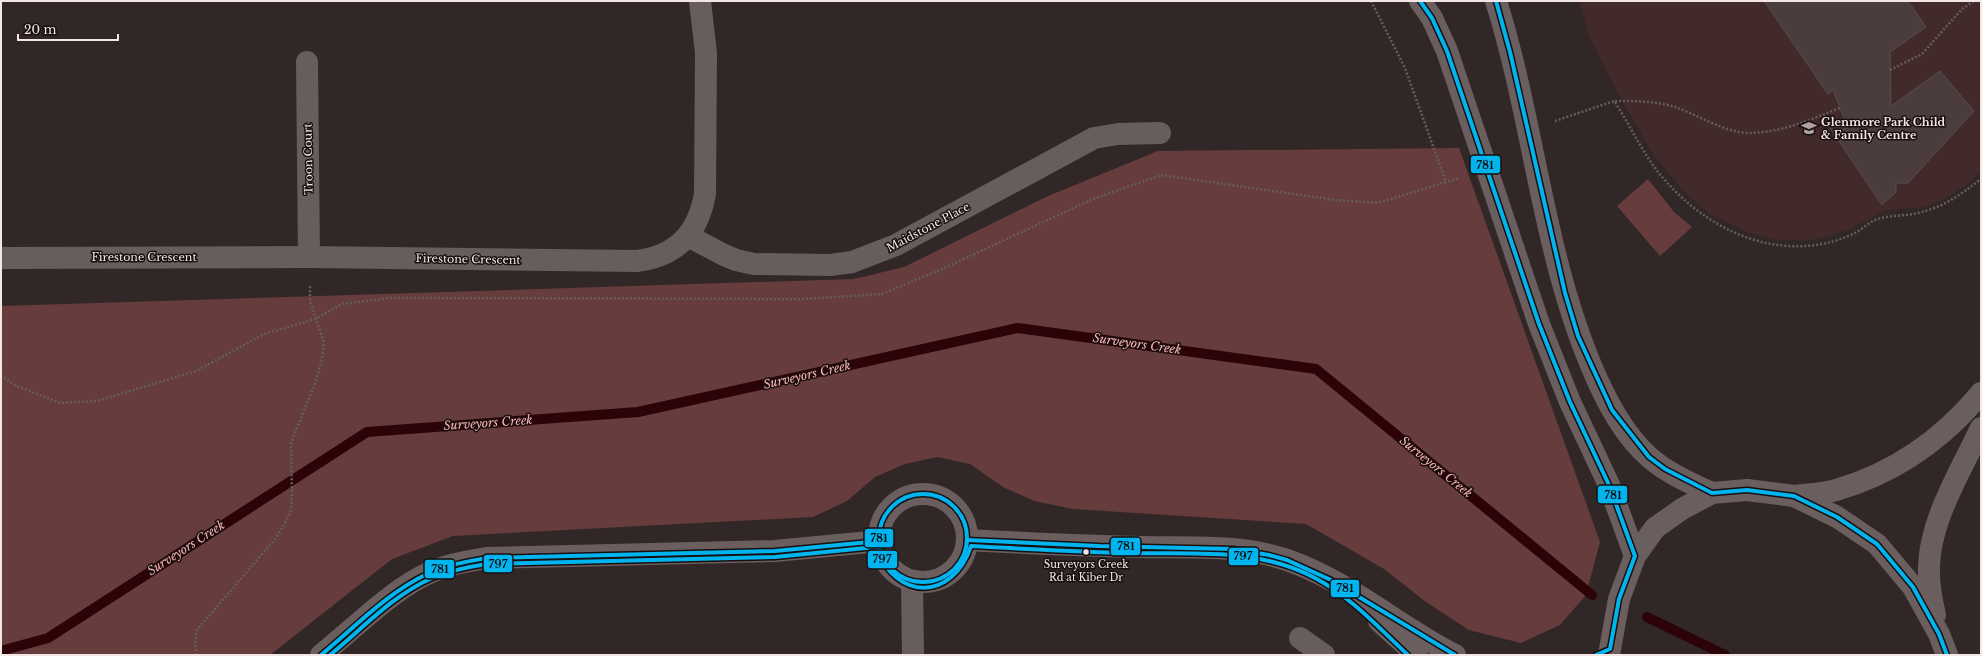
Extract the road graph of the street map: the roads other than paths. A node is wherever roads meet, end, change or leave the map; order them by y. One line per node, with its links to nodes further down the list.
1 (700, 1): 6 (street, Firestone Crescent)
2 (1420, 1): 15 (street)
3 (1496, 1): 11 (street)
4 (307, 62): 7 (street, Troon Court)
5 (1160, 133): 6 (street, Maidstone Place)
6 (688, 236): 7 (street, Firestone Crescent)
7 (309, 257): 8 (street, Firestone Crescent)
8 (1, 258)
9 (1981, 393): 12 (street)
10 (1981, 428): 18 (street)
11 (1712, 493): 12 (street); 15 (street)
12 (1794, 496): 18 (street)
13 (967, 540): 14 (street); 16 (street); 17 (street)
14 (880, 541): 16 (street); 21 (street)
15 (1635, 556): 20 (street)
16 (912, 581): 22 (street)
17 (1341, 586): 24 (street); 25 (street)
18 (1939, 634): 26 (street)
19 (1300, 638): 23 (street)
20 (1605, 653)
21 (321, 655)
22 (913, 655)
23 (1324, 655)
24 (1417, 655)
25 (1455, 655)
26 (1947, 655)

